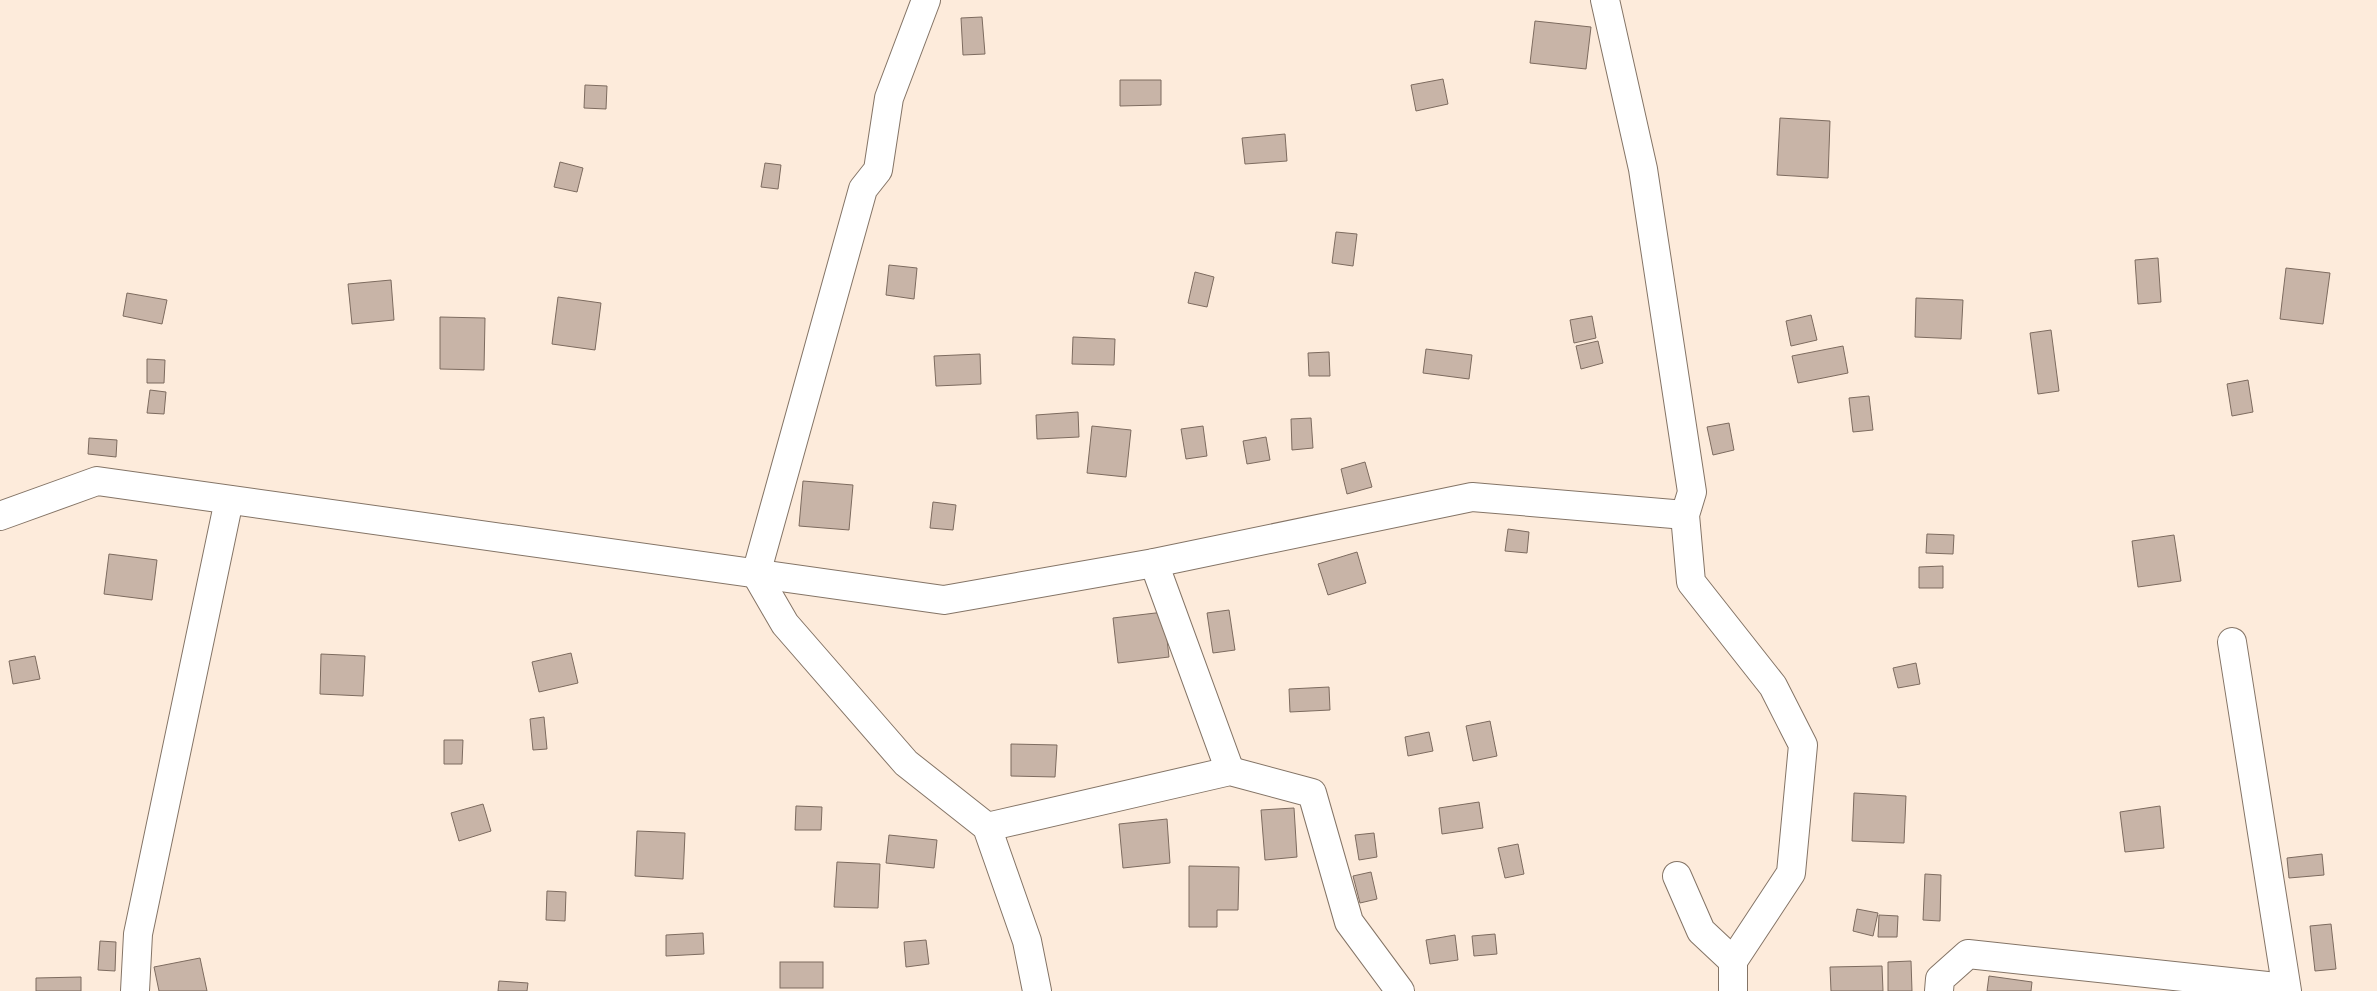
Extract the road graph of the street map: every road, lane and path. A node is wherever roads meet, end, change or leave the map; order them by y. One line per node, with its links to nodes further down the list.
1 (926, 0): 7 (street)
2 (1605, 0): 4 (street)
3 (229, 500): 5 (street); 7 (street); 14 (street)
4 (1685, 515): 6 (street); 12 (street)
5 (0, 516)
6 (1154, 563): 7 (street); 9 (street)
7 (756, 574): 10 (street)
8 (2232, 642): 13 (street)
9 (1230, 771): 10 (street); 16 (street)
10 (987, 828): 15 (street)
11 (1677, 876): 12 (street)
12 (1733, 961): 17 (street)
13 (2287, 989): 18 (street)
14 (135, 991)
15 (1037, 991)
16 (1400, 991)
17 (1732, 991)
18 (1939, 991)

